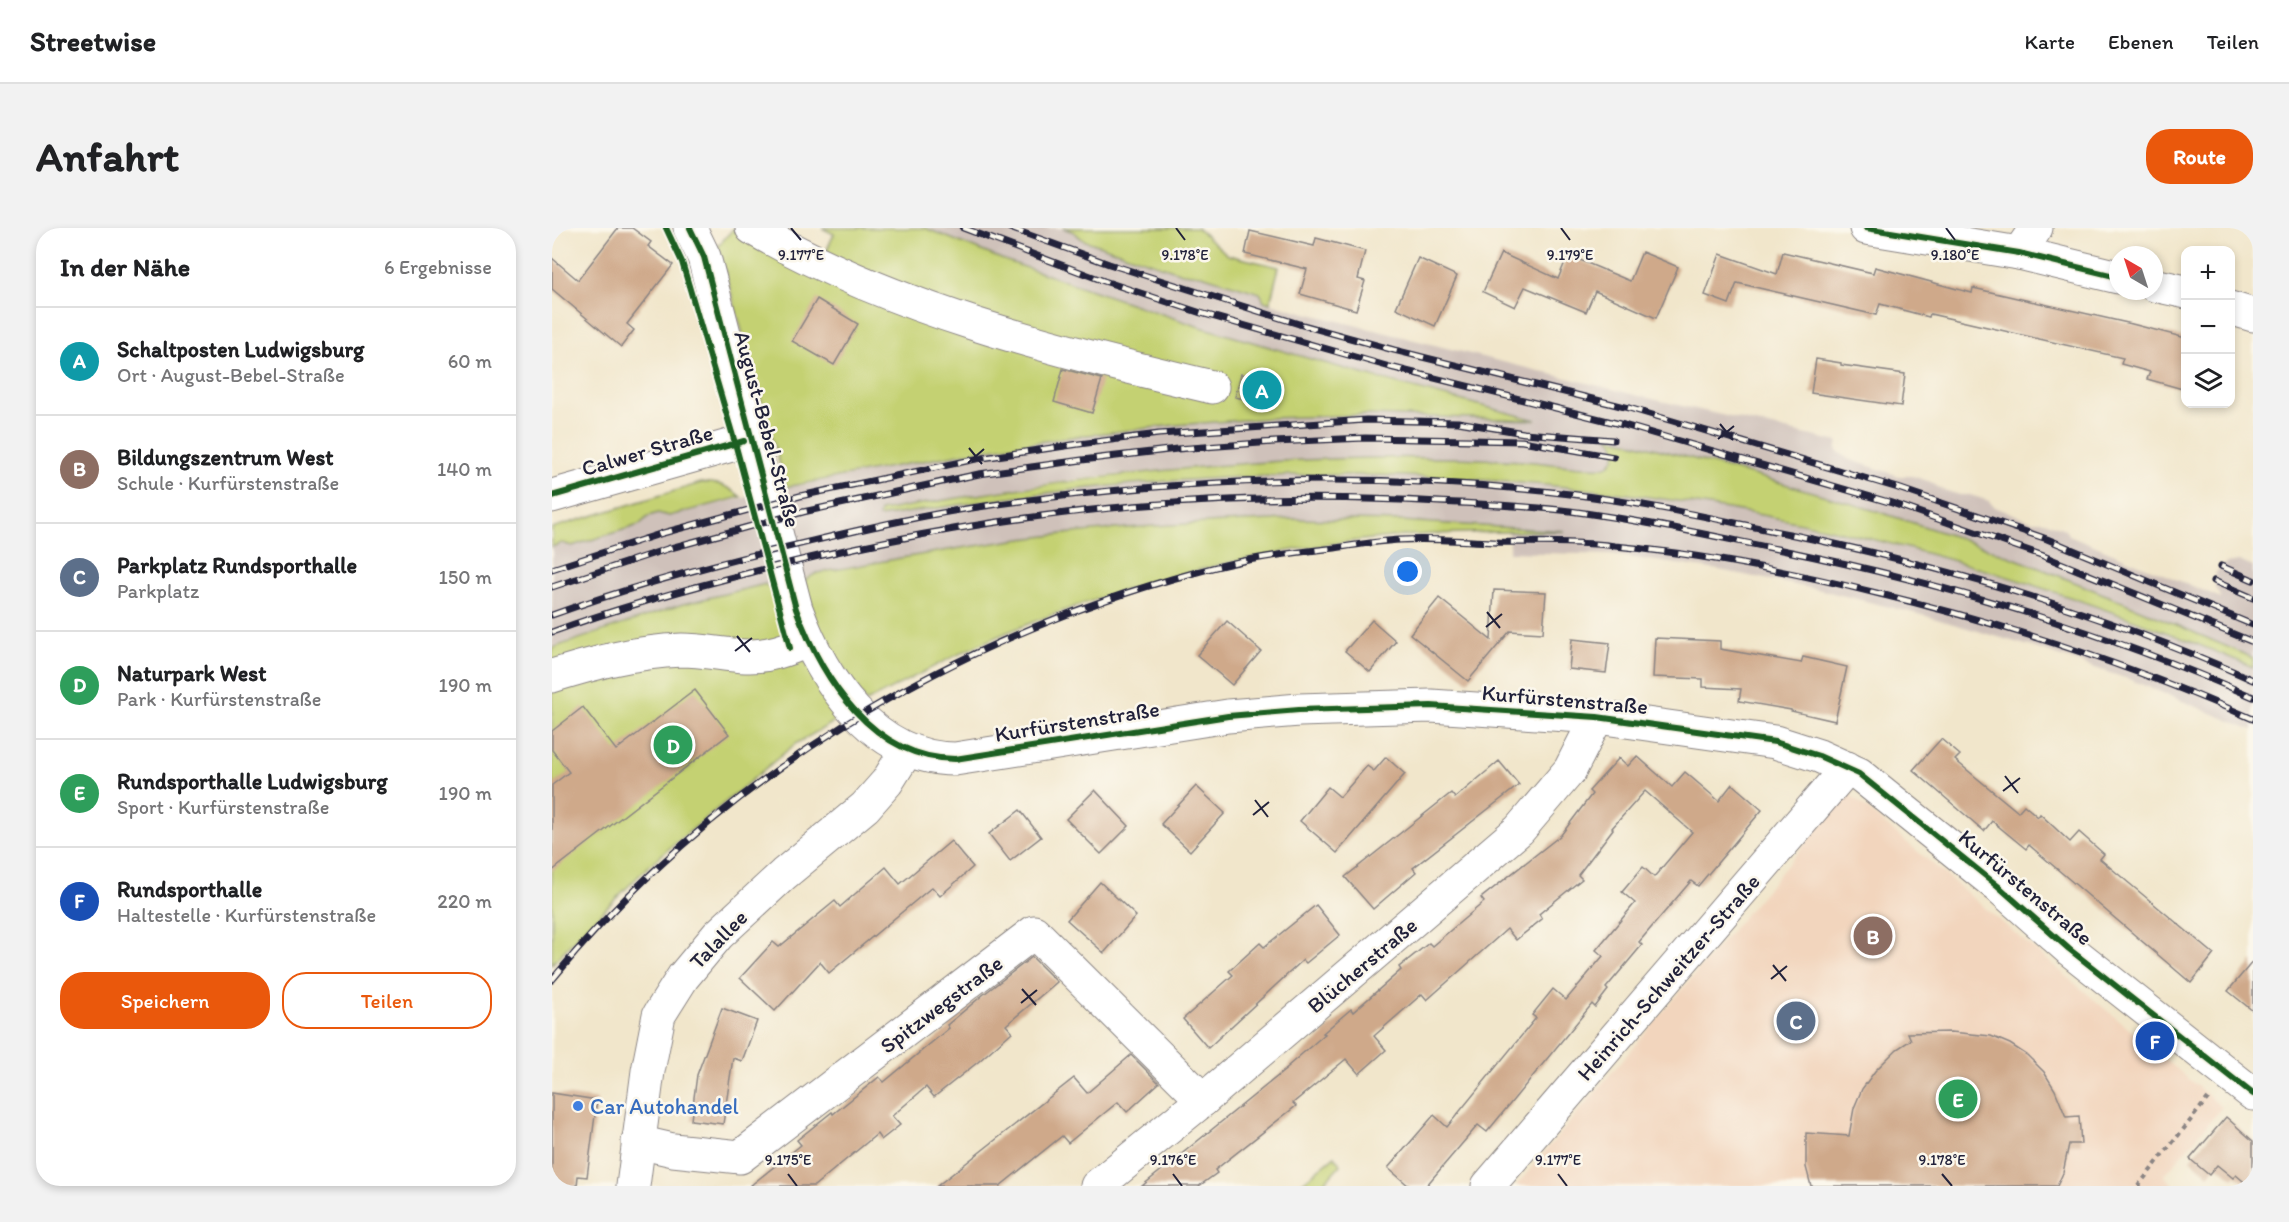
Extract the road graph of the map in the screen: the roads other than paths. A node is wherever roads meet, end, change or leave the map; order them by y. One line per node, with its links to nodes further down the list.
1 (690, 228): 11 (street, August-Bebel-Straße)
2 (752, 228): 10 (street)
3 (1866, 228): 4 (street)
4 (2028, 241): 5 (street)
5 (2109, 272)
6 (2163, 287): 7 (street)
7 (2181, 291)
8 (2235, 310): 9 (street)
9 (2253, 315)
10 (1212, 387)
11 (753, 439): 12 (street, Calwer Straße); 13 (street, August-Bebel-Straße)
12 (552, 496)
13 (808, 641): 14 (street); 16 (street, Kurfürstenstraße)
14 (552, 676)
15 (1597, 717): 16 (street, Kurfürstenstraße); 17 (street, Kurfürstenstraße); 19 (street, Blücherstraße)
16 (907, 750): 20 (street, Talallee)
17 (1847, 768): 18 (street, Kurfürstenstraße); 23 (street, Heinrich-Schweitzer-Straße)
18 (2253, 1094)
19 (1203, 1100): 20 (street, Spitzwegstraße); 22 (street, Blücherstraße)
20 (638, 1142): 21 (street, Talallee)
21 (633, 1186)
22 (1097, 1186)
23 (1488, 1186)

